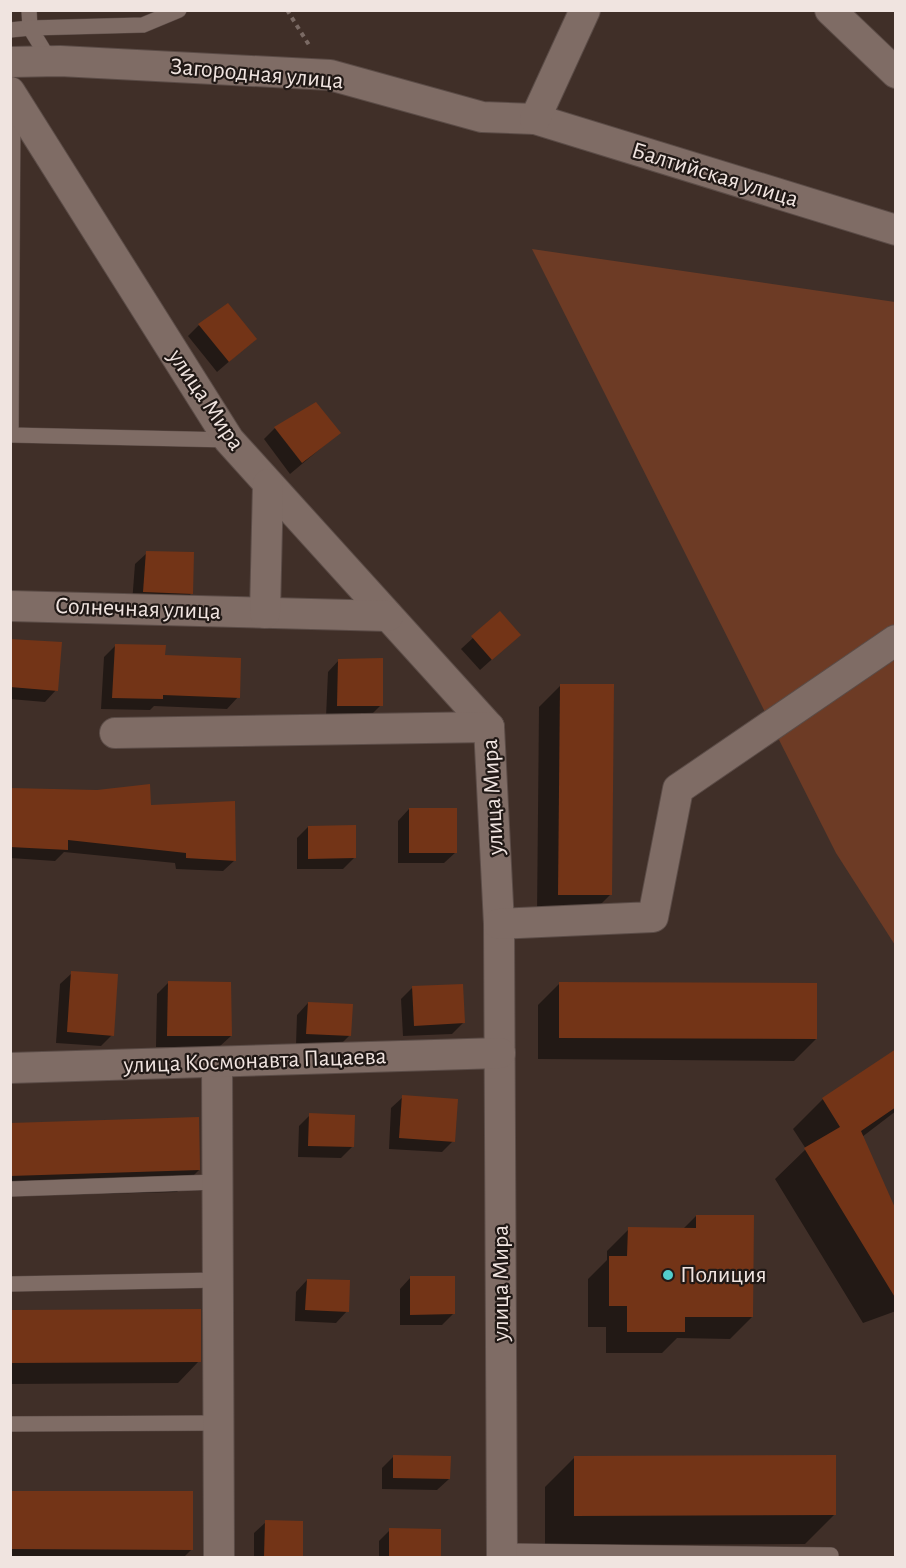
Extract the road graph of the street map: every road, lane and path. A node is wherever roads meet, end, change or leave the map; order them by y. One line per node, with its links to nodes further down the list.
1 (29, 10): 5 (lane)
2 (179, 10): 5 (lane)
3 (585, 10): 11 (street)
4 (830, 10): 9 (street)
5 (30, 28): 6 (lane); 8 (lane)
6 (10, 30)
7 (10, 62): 8 (street, Загородная улица)
8 (60, 62): 11 (street, Загородная улица)
9 (896, 73)
10 (12, 94): 13 (street, улица Мира); 13 (lane)
11 (535, 119): 12 (street, Балтийская улица)
12 (896, 230)
13 (229, 440): 14 (street, улица Мира)
14 (268, 484): 16 (street); 17 (street, улица Мира)
15 (10, 606): 16 (street, Солнечная улица)
16 (265, 613): 17 (street, Солнечная улица)
17 (388, 616): 19 (street, улица Мира)
18 (896, 640): 21 (street)
19 (489, 727): 20 (street); 21 (street, улица Мира)
20 (115, 734)
21 (499, 924): 22 (street, улица Мира)
22 (500, 1053): 23 (street, улица Космонавта Пацаева); 31 (street, улица Мира)
23 (217, 1063): 24 (street, улица Космонавта Пацаева); 25 (street)
24 (10, 1068)
25 (218, 1182): 26 (lane); 27 (street)
26 (10, 1189)
27 (218, 1280): 28 (lane); 30 (street)
28 (10, 1284)
29 (10, 1424): 30 (lane)
30 (219, 1424): 34 (street)
31 (502, 1554): 32 (lane)
32 (670, 1555): 33 (lane)
33 (831, 1555)
34 (219, 1557)

